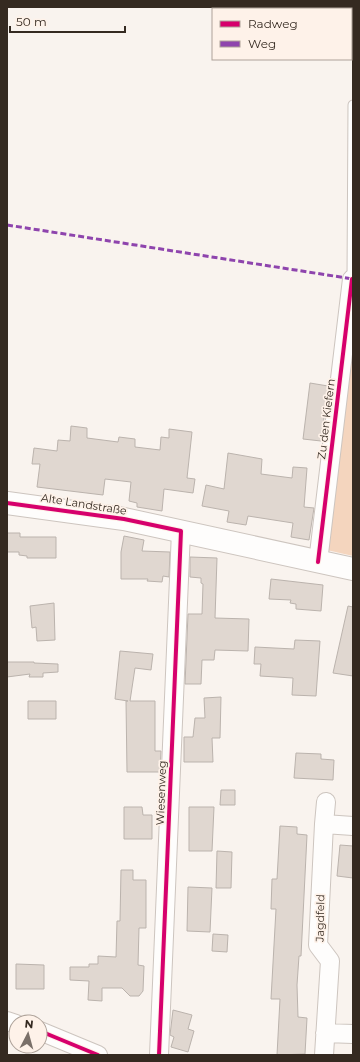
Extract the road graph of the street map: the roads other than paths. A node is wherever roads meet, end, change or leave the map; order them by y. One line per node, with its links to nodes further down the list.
1 (353, 105): 2 (lane, Zu den Kiefern)
2 (352, 279): 5 (street, Zu den Kiefern)
3 (7, 503): 4 (main road, Alte Landstraße)
4 (181, 531): 5 (main road, Alte Landstraße); 14 (street, Wiesenweg)
5 (318, 562): 6 (main road, Alte Landstraße)
6 (353, 569)
7 (326, 802): 8 (street, Jagdfeld)
8 (324, 824): 9 (street); 10 (street, Jagdfeld)
9 (353, 826)
10 (325, 1033): 12 (street); 15 (street, Jagdfeld)
11 (48, 1034): 13 (street)
12 (353, 1034)
13 (98, 1055)
14 (159, 1055)
15 (324, 1055)

